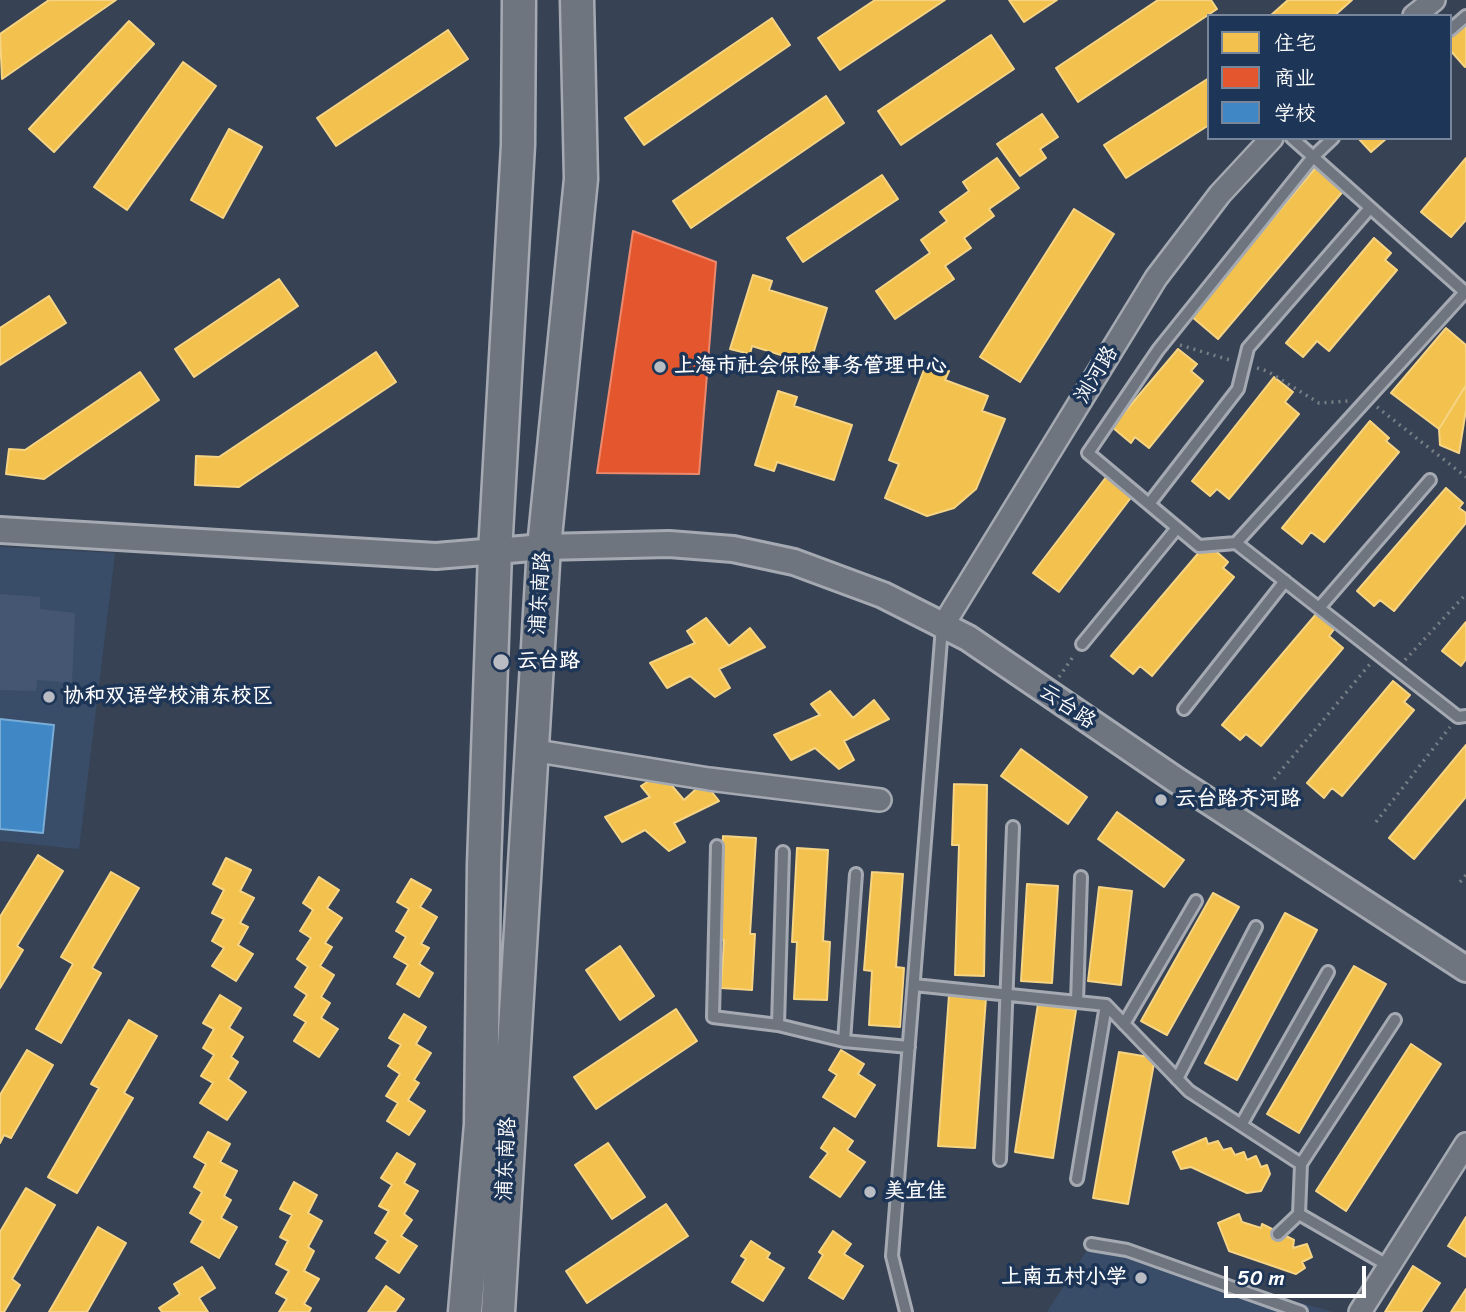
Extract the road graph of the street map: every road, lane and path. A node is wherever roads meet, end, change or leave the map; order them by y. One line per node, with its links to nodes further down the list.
1 (519, 0): 23 (main road, 浦东南路)
2 (578, 0): 22 (main road, 浦东南路)
3 (1434, 0): 4 (street)
4 (1416, 14)
5 (1466, 16): 6 (lane)
6 (1452, 28)
7 (1270, 140): 27 (street, 浏河路)
8 (1294, 140): 10 (lane)
9 (1331, 140): 10 (lane)
10 (1313, 157): 11 (lane); 13 (lane)
11 (1370, 208): 12 (lane); 14 (lane)
12 (1465, 291): 15 (lane)
13 (1158, 350): 14 (path); 18 (lane)
14 (1244, 365): 15 (path); 18 (lane)
15 (1367, 399): 16 (path); 21 (lane)
16 (1466, 477)
17 (1430, 480): 26 (lane)
18 (1149, 504): 19 (lane)
19 (1177, 528): 21 (lane); 28 (lane)
20 (0, 530): 23 (street, 云台路)
21 (1236, 543): 24 (lane)
22 (544, 547): 23 (street, 云台路); 27 (street, 云台路); 34 (main road, 浦东南路)
23 (495, 552): 68 (main road, 浦东南路)
24 (1285, 581): 26 (lane); 32 (lane)
25 (1466, 594): 30 (path)
26 (1319, 608): 29 (lane)
27 (942, 627): 31 (street, 云台路); 49 (lane)
28 (1082, 644): 31 (path)
29 (1378, 654): 30 (lane); 35 (path)
30 (1396, 669): 33 (lane)
31 (1047, 694): 47 (street, 云台路)
32 (1184, 709)
33 (1462, 716): 37 (path)
34 (531, 750): 36 (street); 69 (main road, 浦东南路)
35 (1274, 779)
36 (880, 800)
37 (1376, 822)
38 (1013, 827): 50 (lane)
39 (717, 846): 55 (lane)
40 (783, 852): 55 (lane)
41 (856, 874): 56 (lane)
42 (1466, 875): 44 (path)
43 (1080, 877): 51 (lane)
44 (1460, 882)
45 (1196, 901): 54 (lane)
46 (1256, 927): 58 (lane)
47 (1466, 969)
48 (1328, 972): 59 (lane)
49 (914, 985): 50 (lane); 57 (lane)
50 (1007, 995): 51 (lane); 61 (lane)
51 (1077, 1002): 52 (lane)
52 (1106, 1005): 54 (lane); 63 (lane)
53 (1395, 1020): 62 (lane)
54 (1124, 1024): 58 (lane)
55 (778, 1025): 56 (lane)
56 (845, 1041): 57 (lane)
57 (909, 1047): 70 (lane)
58 (1177, 1079): 59 (lane)
59 (1241, 1125): 62 (lane)
60 (1466, 1144): 67 (street)
61 (999, 1160)
62 (1301, 1164): 64 (lane)
63 (1077, 1180)
64 (1299, 1214): 65 (lane); 67 (lane)
65 (1279, 1234)
66 (1091, 1244): 71 (lane)
67 (1389, 1266): 72 (street)
68 (465, 1312)
69 (498, 1312)
70 (906, 1312)
71 (1301, 1312)
72 (1360, 1312)

